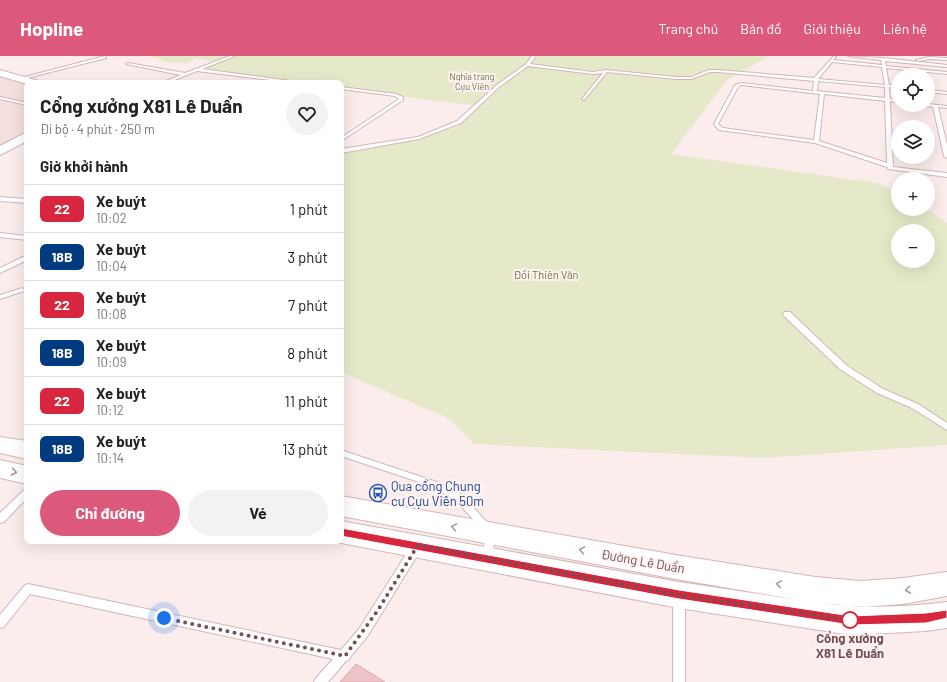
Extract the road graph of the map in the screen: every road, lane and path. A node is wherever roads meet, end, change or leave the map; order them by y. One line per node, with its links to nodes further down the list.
1 (234, 56): 15 (lane)
2 (534, 56): 12 (lane)
3 (835, 56): 9 (lane)
4 (850, 56): 7 (lane)
5 (104, 57): 21 (lane)
6 (940, 58): 8 (lane); 10 (lane); 13 (lane)
7 (880, 59): 10 (lane); 14 (lane)
8 (947, 59)
9 (831, 61): 14 (lane); 20 (lane)
10 (918, 63): 13 (lane)
11 (128, 64): 19 (lane)
12 (527, 65): 16 (lane); 46 (lane)
13 (945, 65)
14 (884, 66): 18 (lane); 25 (lane)
15 (197, 70): 19 (lane); 24 (lane)
16 (606, 72): 20 (lane); 33 (lane)
17 (0, 73): 21 (street)
18 (947, 73)
19 (185, 74): 23 (lane)
20 (816, 78): 25 (lane); 29 (lane)
21 (18, 79): 22 (street)
22 (24, 80)
23 (170, 80)
24 (279, 80)
25 (887, 86): 26 (lane); 35 (lane)
26 (891, 86)
27 (344, 88): 42 (lane)
28 (935, 91): 31 (lane)
29 (815, 92): 30 (lane); 45 (lane)
30 (822, 92): 35 (lane); 45 (lane)
31 (947, 93)
32 (0, 98): 34 (lane)
33 (584, 99)
34 (9, 100): 37 (lane); 38 (lane)
35 (886, 100): 36 (lane); 49 (lane)
36 (891, 100)
37 (0, 103)
38 (24, 103)
39 (935, 105): 40 (lane); 48 (lane)
40 (947, 107)
41 (344, 133): 42 (lane)
42 (351, 134): 44 (lane)
43 (24, 138): 47 (street)
44 (344, 138)
45 (816, 142): 49 (lane)
46 (344, 150)
47 (0, 151)
48 (947, 156)
49 (890, 166): 50 (lane); 51 (lane)
50 (947, 171)
51 (947, 175)
52 (0, 199): 53 (lane)
53 (24, 202)
54 (0, 235): 55 (lane)
55 (24, 238)
56 (24, 259): 57 (lane)
57 (0, 271)
58 (24, 289): 59 (lane)
59 (0, 296)
60 (787, 314): 61 (lane)
61 (947, 427)
62 (0, 445): 63 (main road)
63 (24, 449)
64 (344, 454): 72 (lane)
65 (0, 469): 66 (main road, one-way to 66)
66 (24, 474)
67 (24, 495): 69 (lane)
68 (344, 507): 72 (main road, Đường Lê Duẩn, one-way to 68)
69 (0, 519)
70 (344, 533): 71 (main road, Đường Lê Duẩn)
71 (418, 545): 72 (main road, Đường Lê Duẩn); 77 (lane)
72 (489, 546): 73 (main road, Đường Lê Duẩn, one-way to 72); 74 (main road, Đường Lê Duẩn)
73 (947, 584)
74 (679, 595): 75 (main road, Đường Lê Duẩn); 79 (lane)
75 (947, 614)
76 (0, 623): 77 (lane)
77 (345, 656): 78 (lane)
78 (320, 682)
79 (679, 682)

